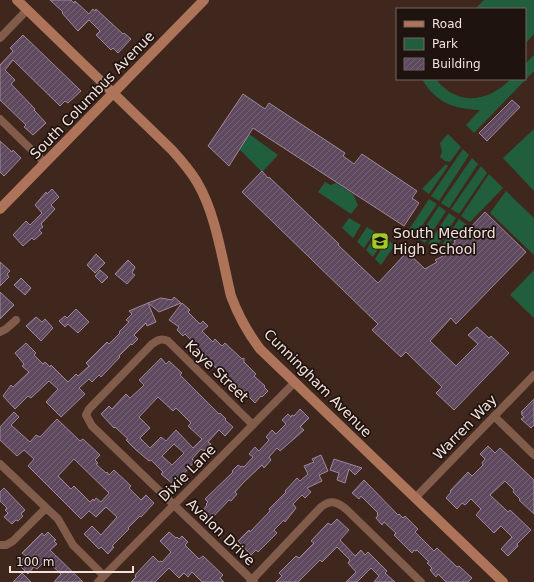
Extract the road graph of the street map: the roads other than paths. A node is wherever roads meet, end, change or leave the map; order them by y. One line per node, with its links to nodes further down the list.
1 (17, 0): 3 (main road, Cunningham Avenue)
2 (204, 0): 5 (main road, South Columbus Avenue)
3 (27, 10): 4 (street); 5 (main road, Cunningham Avenue)
4 (0, 38)
5 (114, 93): 7 (main road, South Columbus Avenue); 13 (main road, Cunningham Avenue)
6 (0, 119): 7 (street)
7 (45, 163): 8 (main road, South Columbus Avenue)
8 (0, 209)
9 (16, 320): 10 (street)
10 (0, 332)
11 (160, 339): 15 (street, Kaye Street); 19 (street, Avalon Drive)
12 (534, 375): 14 (street, Warren Way)
13 (294, 383): 15 (street, Dixie Lane); 18 (main road, Cunningham Avenue)
14 (494, 416): 16 (street); 18 (street, Warren Way)
15 (253, 425): 19 (street, Dixie Lane)
16 (534, 455)
17 (0, 464): 20 (street)
18 (416, 497): 25 (main road, Cunningham Avenue)
19 (174, 505): 22 (street, Dixie Lane); 23 (street, Avalon Drive)
20 (46, 508): 21 (street); 22 (street)
21 (0, 545)
22 (101, 579)
23 (252, 581): 24 (street)
24 (421, 582)
25 (503, 582)

